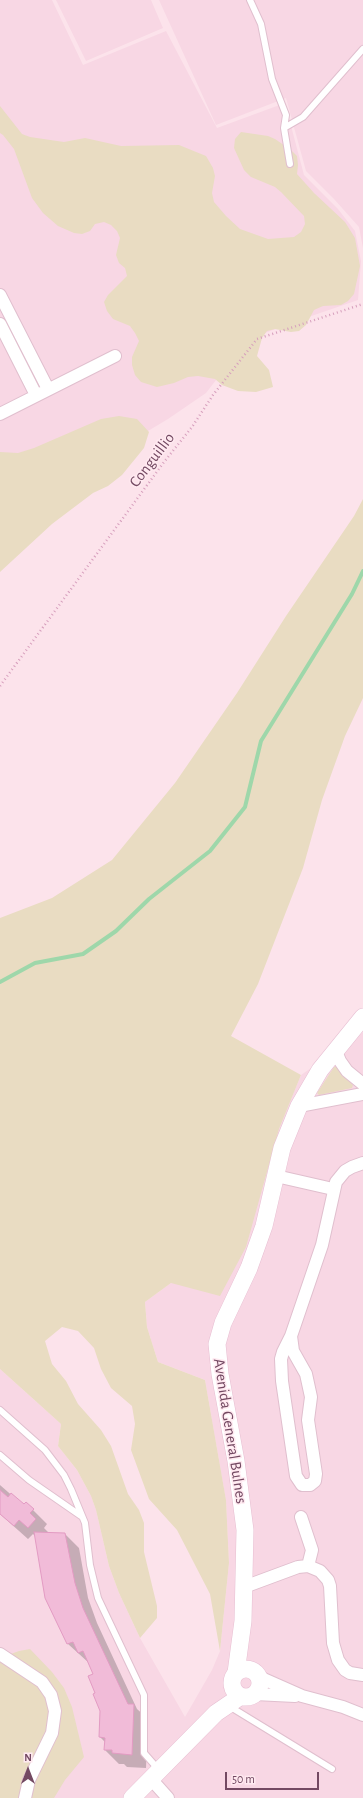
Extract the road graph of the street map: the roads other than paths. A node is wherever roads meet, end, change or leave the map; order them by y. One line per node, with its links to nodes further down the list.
1 (250, 0): 3 (lane)
2 (363, 49): 3 (lane)
3 (284, 128): 4 (lane)
4 (290, 164)
5 (0, 295): 8 (street)
6 (0, 324): 9 (street)
7 (115, 356): 8 (street)
8 (48, 389): 9 (street)
9 (36, 395): 10 (street)
10 (0, 414)
11 (363, 1017): 12 (street, Avenida General Bulnes)
12 (336, 1051): 13 (street); 15 (street, Avenida General Bulnes)
13 (363, 1084)
14 (363, 1094): 15 (street)
15 (299, 1106): 17 (street, Avenida General Bulnes)
16 (363, 1163): 18 (street)
17 (276, 1176): 18 (street); 25 (street, Avenida General Bulnes)
18 (333, 1189): 19 (street)
19 (291, 1336): 19 (street)
20 (0, 1410): 22 (lane)
21 (0, 1455): 22 (lane)
22 (81, 1516): 34 (lane)
23 (301, 1517): 24 (street)
24 (308, 1566): 25 (street); 29 (street)
25 (244, 1586): 26 (street, Avenida General Bulnes)
26 (243, 1621): 28 (street, Avenida General Bulnes); 30 (street, Avenida General Bulnes)
27 (0, 1654): 35 (street)
28 (256, 1674): 30 (street); 30 (street); 31 (street)
29 (363, 1675)
30 (235, 1695): 31 (street); 33 (lane); 34 (street)
31 (302, 1696): 32 (street)
32 (363, 1715)
33 (332, 1769)
34 (155, 1775): 36 (street); 37 (street)
35 (25, 1798)
36 (132, 1798)
37 (168, 1798)

